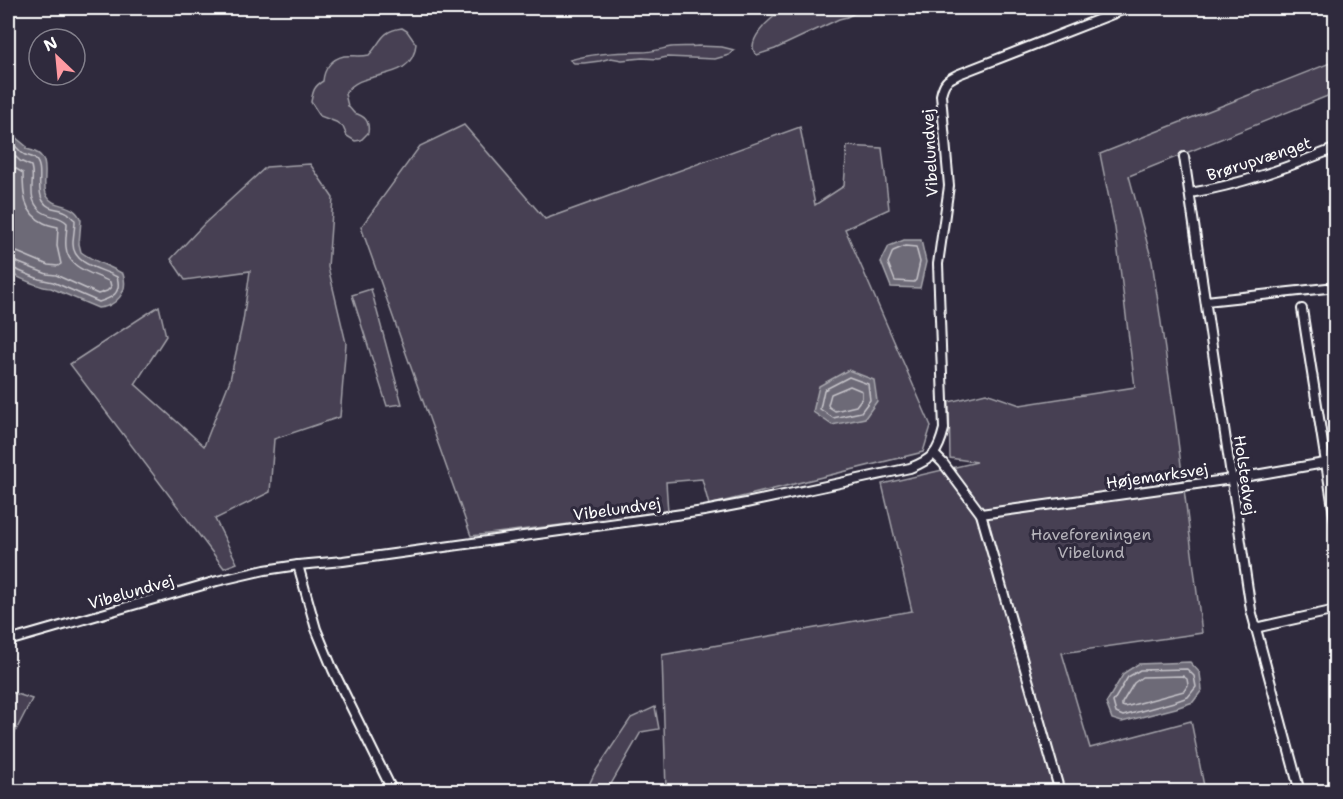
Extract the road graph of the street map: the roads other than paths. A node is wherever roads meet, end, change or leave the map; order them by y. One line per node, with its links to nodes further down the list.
1 (1128, 8): 8 (street, Vibelundvej)
2 (1335, 148): 4 (street, Brørupvænget)
3 (1184, 157): 4 (street, Holstedvej)
4 (1190, 193): 6 (street, Holstedvej)
5 (1335, 287): 6 (street)
6 (1206, 301): 11 (street, Holstedvej)
7 (1302, 309): 10 (street)
8 (934, 454): 12 (street); 14 (street, Vibelundvej)
9 (1335, 461): 10 (street, Højemarksvej)
10 (1326, 463): 11 (street, Højemarksvej); 13 (street)
11 (1232, 479): 12 (street, Højemarksvej); 16 (street, Holstedvej)
12 (981, 514): 19 (street)
13 (1335, 527)
14 (298, 565): 17 (street, Vibelundvej); 18 (street)
15 (1335, 610): 16 (street)
16 (1255, 628): 20 (street, Holstedvej)
17 (8, 641)
18 (393, 792)
19 (1060, 792)
20 (1300, 792)

